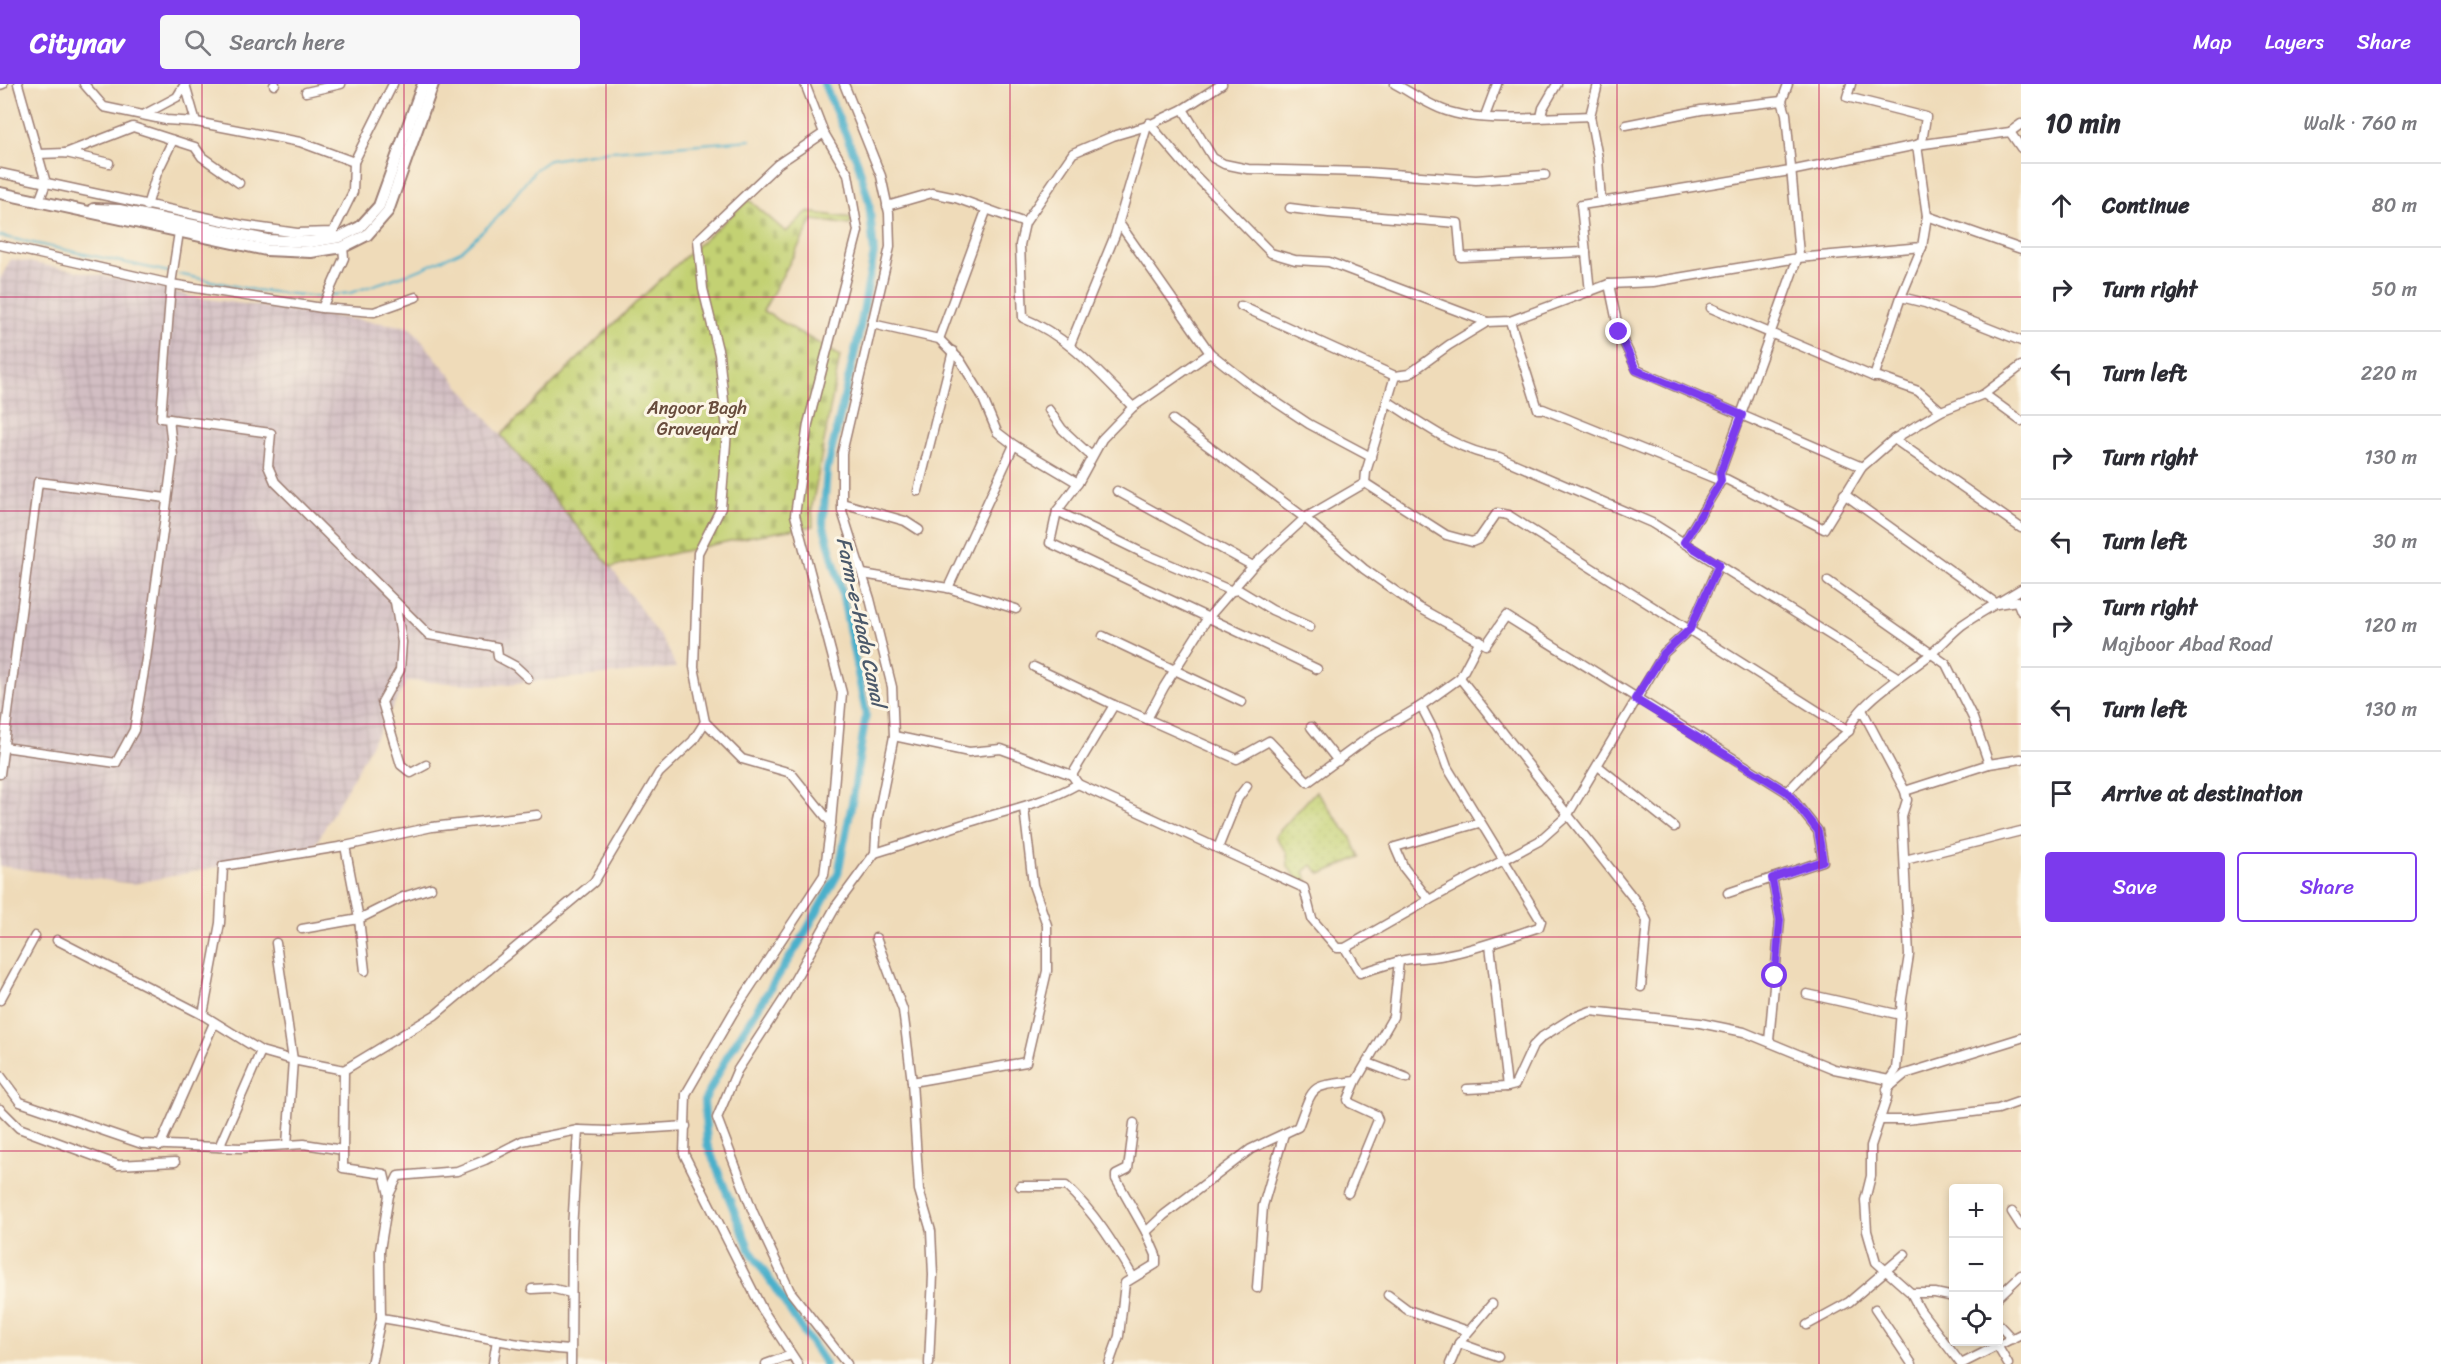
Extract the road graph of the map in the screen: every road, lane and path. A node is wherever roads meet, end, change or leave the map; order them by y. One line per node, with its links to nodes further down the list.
1 (18, 84): 34 (street)
2 (84, 84): 20 (street)
3 (185, 84): 20 (street); 24 (street)
4 (341, 84): 17 (street)
5 (393, 84): 35 (street)
6 (423, 84): 47 (main road)
7 (433, 84): 55 (main road)
8 (805, 84): 29 (street)
9 (844, 84): 46 (street)
10 (1222, 84): 19 (street)
11 (1395, 84): 21 (street)
12 (1497, 84): 21 (street)
13 (1557, 84): 23 (street)
14 (1598, 84): 22 (street)
15 (1788, 84): 18 (street)
16 (1851, 84): 31 (street)
17 (306, 92)
18 (1782, 101): 27 (street); 37 (street)
19 (1183, 109): 26 (street); 39 (street)
20 (145, 114): 24 (street)
21 (1485, 116): 23 (street)
22 (1590, 116): 23 (street); 44 (street)
23 (1541, 117)
24 (196, 122): 35 (street)
25 (2021, 124): 28 (street)
26 (1148, 125): 51 (street); 52 (street); 69 (street)
27 (1626, 125)
28 (2010, 132): 31 (street); 32 (street)
29 (824, 133): 136 (street); 156 (street)
30 (173, 140): 33 (street); 41 (street); 45 (street)
31 (1917, 145): 37 (street); 50 (street)
32 (2021, 148)
33 (66, 153): 34 (street); 36 (street)
34 (38, 154): 40 (street)
35 (354, 162): 45 (street)
36 (109, 163)
37 (1790, 171): 44 (street); 59 (street)
38 (0, 173): 40 (street)
39 (1545, 175)
40 (46, 183): 43 (street); 45 (street)
41 (239, 183)
42 (0, 193): 43 (main road)
43 (39, 202): 47 (main road)
44 (1601, 202): 58 (street)
45 (147, 206)
46 (887, 206): 49 (street); 70 (street)
47 (58, 207): 53 (main road)
48 (1290, 208): 58 (street)
49 (986, 210): 51 (street); 72 (street)
50 (1927, 216): 56 (street); 57 (street)
51 (1025, 223): 74 (street)
52 (1119, 223): 74 (street); 76 (street)
53 (179, 232): 55 (main road); 60 (street)
54 (0, 245): 60 (street)
55 (343, 247): 66 (street)
56 (1922, 247): 59 (street); 64 (street)
57 (2021, 249)
58 (1586, 252): 62 (street)
59 (1798, 258): 61 (street); 71 (street)
60 (171, 284): 66 (street); 86 (street)
61 (1608, 284): 62 (street); 85 (street)
62 (1590, 292): 68 (street)
63 (416, 297): 66 (street)
64 (1901, 297): 73 (street); 79 (street)
65 (1241, 306): 78 (street)
66 (322, 308)
67 (1711, 308): 71 (street)
68 (1509, 321): 69 (street); 94 (street)
69 (1487, 322): 78 (street)
70 (872, 324): 72 (street); 101 (street)
71 (1772, 332): 79 (street); 85 (street)
72 (939, 339): 75 (street)
73 (2021, 341)
74 (1070, 345): 82 (street)
75 (953, 351): 90 (street); 97 (street)
76 (1210, 353): 82 (street); 92 (street)
77 (2021, 366): 80 (street)
78 (1395, 376): 81 (street)
79 (1874, 377): 84 (street)
80 (1984, 394): 84 (street); 88 (street)
81 (1387, 401): 92 (street); 106 (street)
82 (1133, 406): 91 (street)
83 (1049, 410): 91 (street)
84 (1941, 411): 89 (street)
85 (1742, 415): 93 (street); 94 (street)
86 (170, 419): 100 (street); 114 (street)
87 (1173, 420): 103 (street)
88 (2021, 421)
89 (1894, 439): 93 (street); 104 (street)
90 (1014, 445): 95 (street); 111 (street)
91 (1090, 456): 95 (street)
92 (1371, 457): 96 (street)
93 (1862, 467): 99 (street)
94 (1721, 481): 99 (street); 106 (street)
95 (1078, 483): 102 (street)
96 (1365, 483): 103 (street); 120 (street)
97 (918, 491)
98 (1117, 491): 108 (street)
99 (1844, 495): 115 (street)
100 (165, 498): 140 (street); 140 (street)
101 (842, 503): 105 (street); 109 (street)
102 (1057, 511): 113 (street); 118 (street)
103 (1305, 518): 108 (street); 122 (street)
104 (2021, 528)
105 (919, 530)
106 (1684, 542): 107 (street)
107 (1719, 564): 120 (street); 127 (street)
108 (1253, 566): 113 (street)
109 (863, 574): 111 (street); 139 (street)
110 (1828, 581): 123 (street)
111 (948, 588): 116 (street)
112 (2021, 589): 115 (street)
113 (1232, 591): 118 (street); 119 (street)
114 (395, 602): 128 (street); 143 (street)
115 (1997, 604): 117 (street); 123 (street)
116 (1016, 609)
117 (2021, 611)
118 (1207, 619): 125 (street); 126 (street)
119 (1310, 627)
120 (1690, 629): 130 (street); 138 (street)
121 (1103, 636): 126 (street)
122 (1480, 640): 129 (street); 130 (street)
123 (1930, 655): 127 (street); 144 (street)
124 (1034, 667): 132 (street)
125 (1317, 669)
126 (1174, 671): 131 (street); 135 (street)
127 (1897, 677): 134 (street)
128 (528, 678)
129 (1460, 678): 133 (street); 154 (street)
130 (1635, 699): 145 (street); 151 (street)
131 (1242, 702)
132 (1114, 705): 135 (street); 147 (street)
133 (1421, 706): 142 (street); 155 (street)
134 (1862, 710): 138 (street); 150 (street)
135 (1147, 718): 142 (street)
136 (705, 722): 156 (street); 189 (street)
137 (1311, 727): 142 (street)
138 (1849, 731): 151 (street)
139 (894, 736): 147 (street); 161 (street)
140 (4, 747): 146 (street)
141 (2021, 759): 144 (street)
142 (1338, 761)
143 (426, 765)
144 (1989, 765): 150 (street)
145 (1599, 766): 154 (street); 157 (street)
146 (0, 774)
147 (1072, 775): 148 (street)
148 (1078, 784): 152 (street); 160 (street)
149 (1247, 786): 160 (street)
150 (1905, 791): 163 (street)
151 (1787, 792): 164 (street)
152 (1024, 808): 161 (street); 193 (street)
153 (537, 815): 159 (street)
154 (1567, 816): 162 (street); 178 (street)
155 (1479, 822): 162 (street); 167 (street)
156 (831, 823): 201 (street)
157 (1674, 827)
158 (2021, 831): 163 (street)
159 (345, 846): 168 (street); 181 (street)
160 (1218, 848): 175 (street)
161 (875, 853): 245 (street)
162 (1503, 860): 167 (street); 174 (street)
163 (1905, 860): 182 (street)
164 (1772, 878): 166 (street); 185 (street)
165 (431, 888): 168 (street)
166 (1728, 893)
167 (1429, 900): 175 (street)
168 (359, 919): 169 (street); 177 (street)
169 (302, 929)
170 (35, 936): 180 (street)
171 (876, 938): 193 (street)
172 (57, 940): 181 (street)
173 (276, 943): 187 (street)
174 (1490, 945): 176 (street); 195 (street)
175 (1346, 948): 176 (street)
176 (1399, 961): 188 (street)
177 (365, 971)
178 (1641, 987)
179 (1807, 994): 182 (street)
180 (0, 1000)
181 (203, 1015): 183 (street)
182 (1901, 1015): 194 (street)
183 (214, 1023): 186 (street); 205 (street)
184 (2021, 1038): 194 (street)
185 (1769, 1041): 194 (street); 195 (street)
186 (261, 1051): 187 (street); 206 (street)
187 (292, 1060): 189 (street); 204 (street)
188 (1368, 1063): 191 (street); 192 (street)
189 (344, 1070): 207 (street)
190 (0, 1075): 205 (street)
191 (1407, 1078)
192 (1356, 1081): 203 (street); 210 (street)
193 (912, 1082): 246 (street)
194 (1888, 1085): 199 (street)
195 (1507, 1087): 196 (street)
196 (1467, 1089)
197 (2021, 1101): 199 (street)
198 (0, 1109): 208 (street)
199 (1881, 1120): 216 (street)
200 (1134, 1123): 214 (street)
201 (686, 1126): 202 (street); 238 (street)
202 (578, 1130): 211 (street); 222 (street)
203 (1284, 1134): 214 (street); 219 (street)
204 (287, 1145): 206 (street); 207 (street)
205 (160, 1146): 206 (street)
206 (219, 1147)
207 (343, 1150): 211 (street)
208 (175, 1162)
209 (1020, 1186): 218 (street)
210 (1348, 1193)
211 (389, 1195): 228 (street)
212 (2012, 1212): 213 (street)
213 (2021, 1226)
214 (1146, 1232): 218 (street)
215 (1905, 1254): 216 (street)
216 (1885, 1272): 223 (street); 229 (street)
217 (2021, 1275): 221 (street)
218 (1133, 1277): 247 (street)
219 (1257, 1288)
220 (532, 1289): 222 (street)
221 (2003, 1292)
222 (571, 1293): 237 (street)
223 (1911, 1293): 225 (street); 250 (street)
224 (1388, 1295): 231 (street)
225 (1949, 1296)
226 (1492, 1304): 231 (street)
227 (1875, 1309): 249 (street)
228 (381, 1318): 234 (street); 240 (street)
229 (1807, 1325)
230 (2003, 1329): 233 (street)
231 (1468, 1331): 235 (street)
232 (2021, 1334): 233 (street)
233 (2012, 1339): 236 (street)
234 (497, 1340): 237 (street); 241 (street)
235 (1459, 1343): 239 (street); 248 (street)
236 (1994, 1348): 250 (street); 251 (street)
237 (570, 1350): 242 (street)
238 (791, 1355): 243 (street); 244 (street)
239 (1498, 1357)
240 (371, 1364)
241 (493, 1364)
242 (571, 1364)
243 (766, 1364)
244 (798, 1364)
245 (847, 1364)
246 (929, 1364)
247 (1109, 1364)
248 (1450, 1364)
249 (1912, 1364)
250 (1961, 1364)
251 (2008, 1364)

